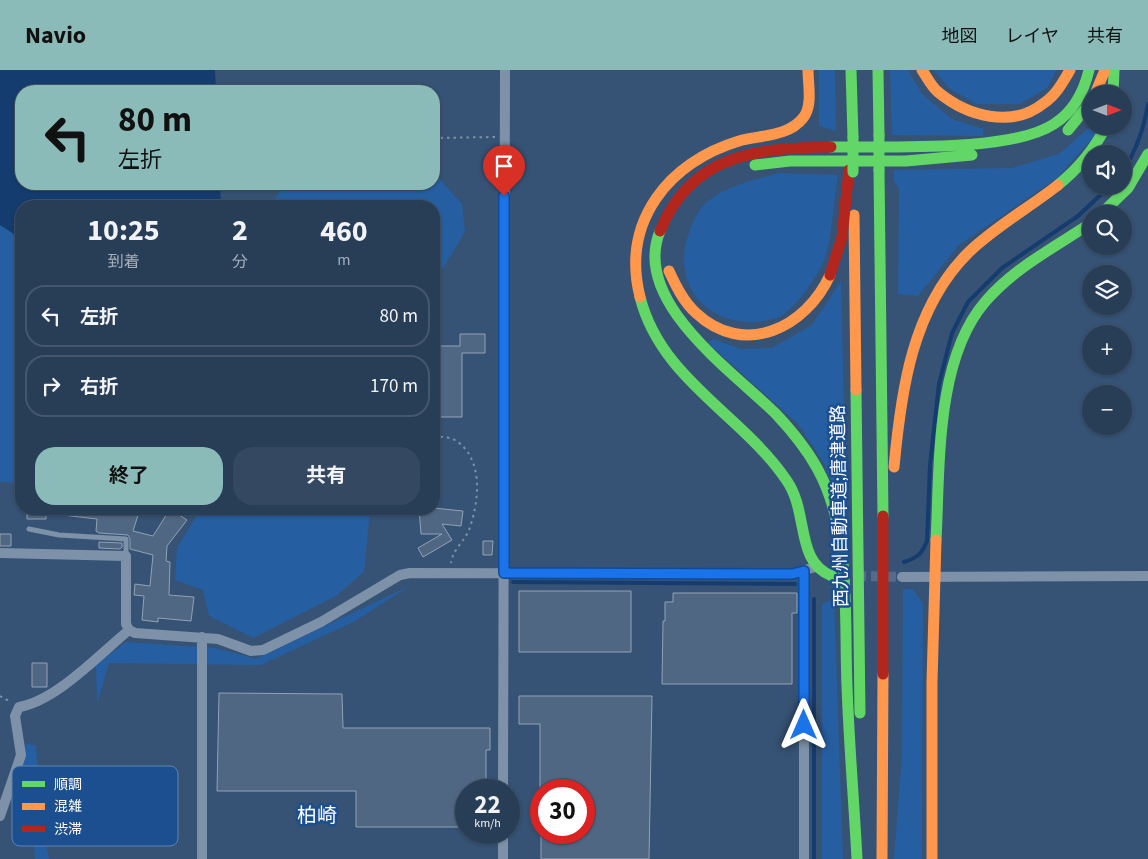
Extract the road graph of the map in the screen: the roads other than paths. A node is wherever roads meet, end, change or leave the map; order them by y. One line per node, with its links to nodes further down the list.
1 (504, 70): 23 (street)
2 (808, 70): 22 (main road)
3 (851, 70): 14 (main road)
4 (878, 70): 28 (main road, bridge)
5 (922, 70): 6 (main road)
6 (1070, 70)
7 (1089, 70): 39 (main road)
8 (1105, 70): 10 (main road)
9 (1114, 70): 11 (main road)
10 (1099, 85)
11 (1113, 85)
12 (1082, 113): 16 (main road)
13 (1101, 135): 28 (main road)
14 (853, 137): 16 (main road, bridge); 16 (main road, 西九州自動車道;唐津道路, bridge)
15 (1148, 154): 17 (main road)
16 (851, 171): 39 (main road, 西九州自動車道;唐津道路)
17 (1110, 205)
18 (1082, 229): 25 (main road)
19 (29, 529): 21 (lane)
20 (0, 552): 21 (street)
21 (126, 556): 29 (street)
22 (810, 569): 23 (street); 24 (main road); 38 (street)
23 (504, 573): 30 (street); 32 (street)
24 (832, 576)
25 (933, 576): 26 (street); 27 (street); 41 (main road)
26 (1148, 576)
27 (902, 577)
28 (884, 596): 40 (main road)
29 (129, 630): 30 (street); 31 (street)
30 (202, 637): 36 (street)
31 (17, 766)
32 (504, 779)
33 (12, 781): 34 (street)
34 (0, 816)
35 (503, 844): 37 (street)
36 (202, 859)
37 (503, 859)
38 (804, 859)
39 (858, 859)
40 (882, 859)
41 (932, 859)

